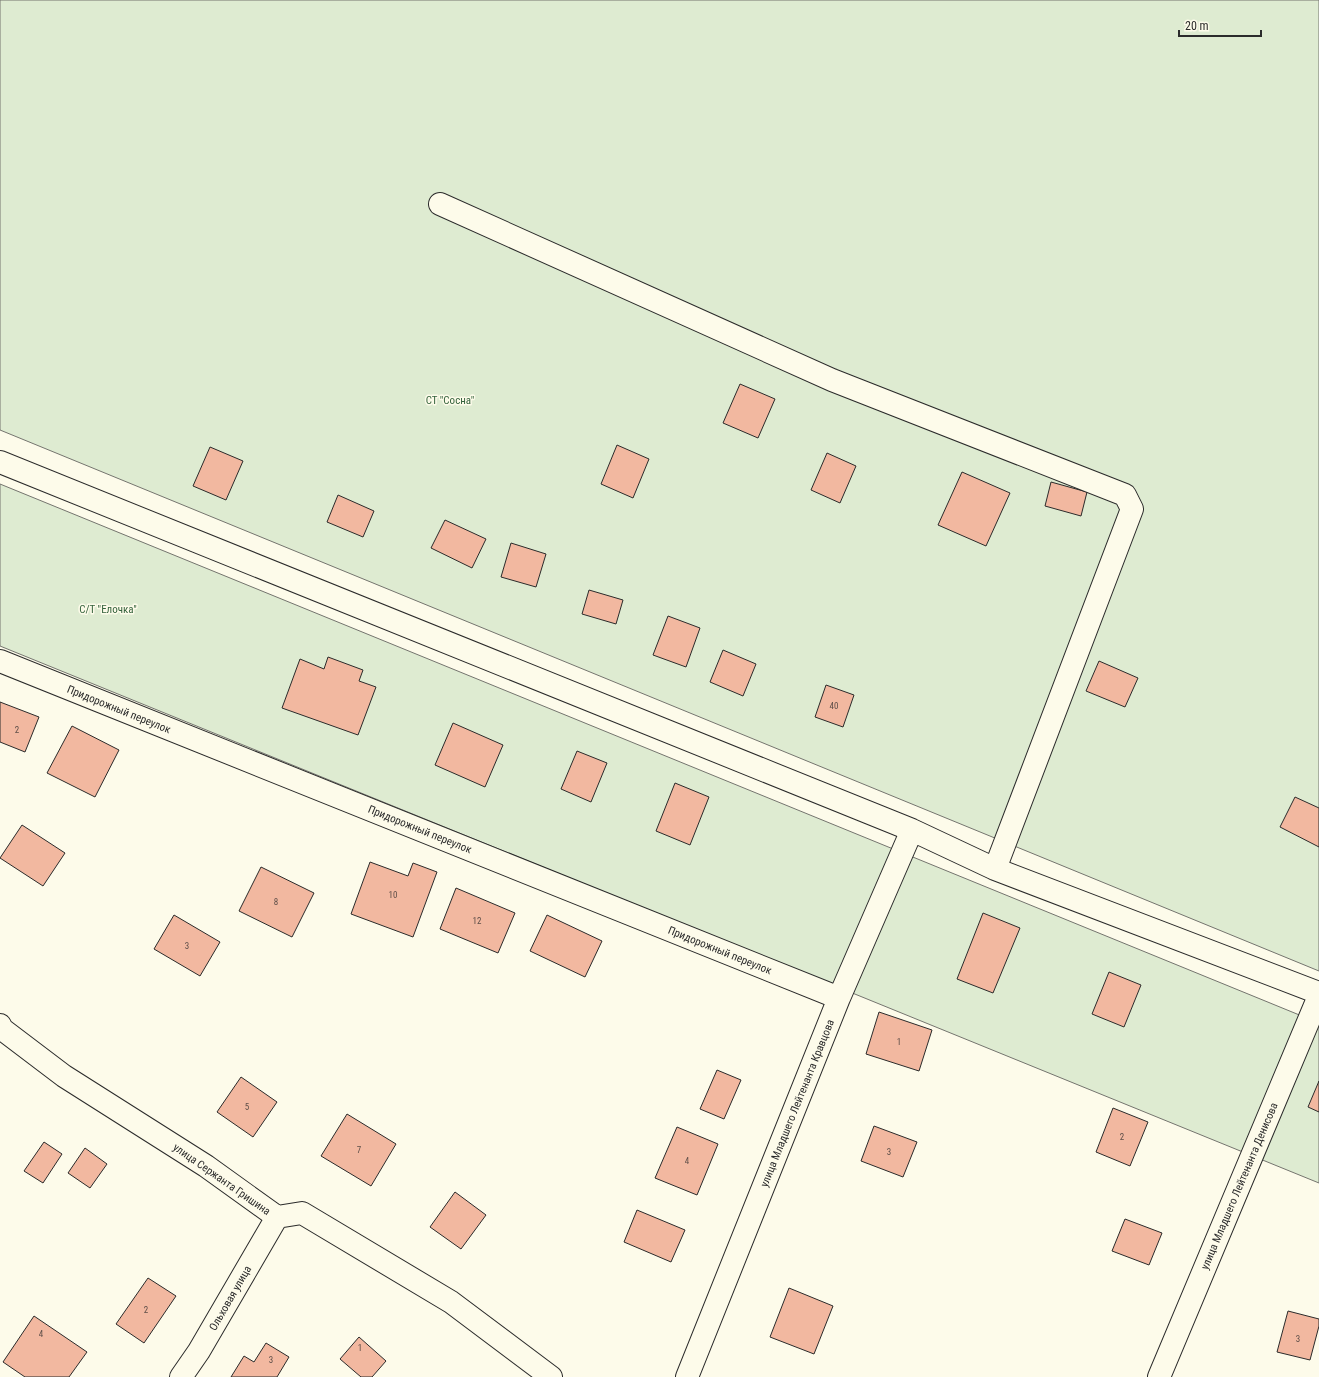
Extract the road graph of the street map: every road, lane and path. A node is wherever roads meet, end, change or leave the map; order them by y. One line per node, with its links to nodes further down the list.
1 (440, 204): 5 (street)
2 (0, 462): 4 (street)
3 (0, 661): 7 (street, Придорожный переулок)
4 (912, 830): 5 (street); 7 (street, улица Младшего Лейтенанта Кравцова)
5 (995, 869): 6 (street)
6 (1319, 995): 13 (street, улица Младшего Лейтенанта Денисова)
7 (839, 998): 12 (street, улица Младшего Лейтенанта Кравцова)
8 (0, 1025): 9 (street, улица Сержанта Гришина)
9 (277, 1216): 10 (street, Ольховая улица); 11 (street, улица Сержанта Гришина)
10 (181, 1377)
11 (552, 1377)
12 (687, 1377)
13 (1159, 1377)

